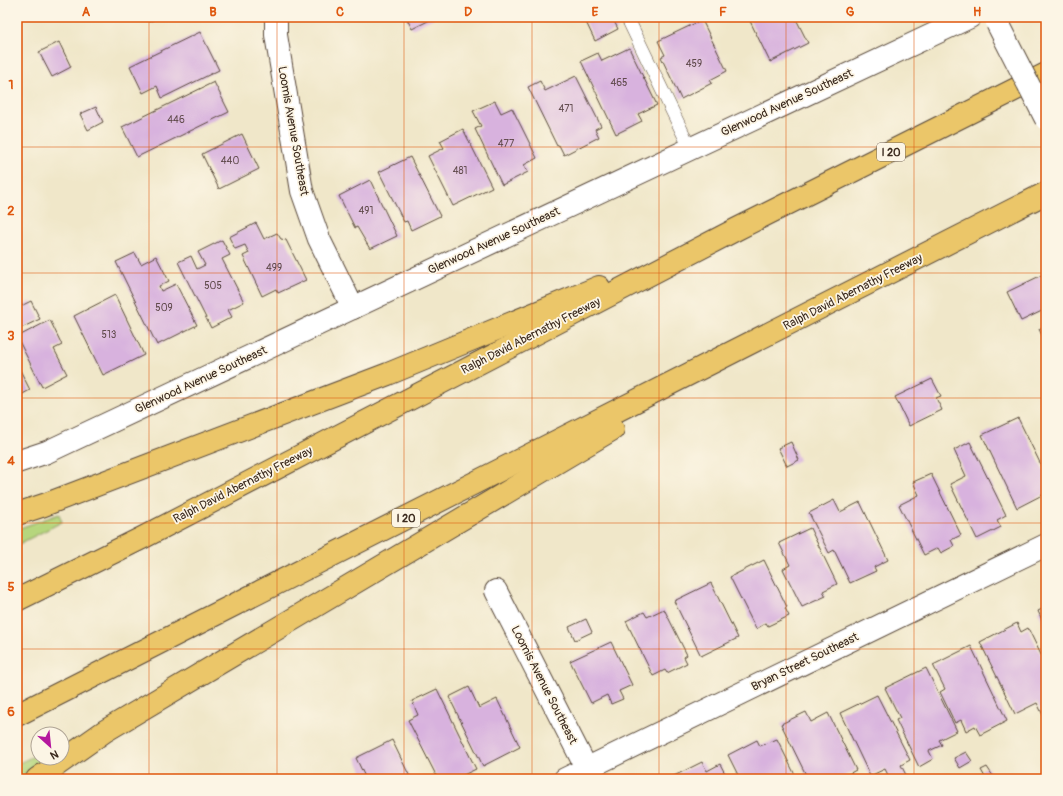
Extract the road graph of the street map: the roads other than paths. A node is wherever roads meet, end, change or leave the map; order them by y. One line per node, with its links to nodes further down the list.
1 (276, 17): 10 (street, Loomis Avenue Southeast)
2 (627, 17): 7 (lane)
3 (970, 17): 7 (street, Glenwood Avenue Southeast)
4 (997, 23): 6 (street, bridge)
5 (1046, 74): 9 (highway, Ralph David Abernathy Freeway / I 20)
6 (1046, 119)
7 (690, 148): 10 (street, Glenwood Avenue Southeast)
8 (1046, 192): 11 (highway, Ralph David Abernathy Freeway / I 20)
9 (736, 229): 13 (highway); 16 (highway, Ralph David Abernathy Freeway / I 20)
10 (353, 308): 12 (street, Glenwood Avenue Southeast)
11 (795, 322): 17 (highway, Ralph David Abernathy Freeway / I 20); 19 (highway)
12 (17, 462)
13 (17, 514)
14 (1046, 545): 18 (street, Bryan Street Southeast)
15 (496, 591): 18 (street, Loomis Avenue Southeast)
16 (17, 600)
17 (17, 715)
18 (589, 774): 20 (street, Bryan Street Southeast)
19 (37, 779)
20 (565, 779)

